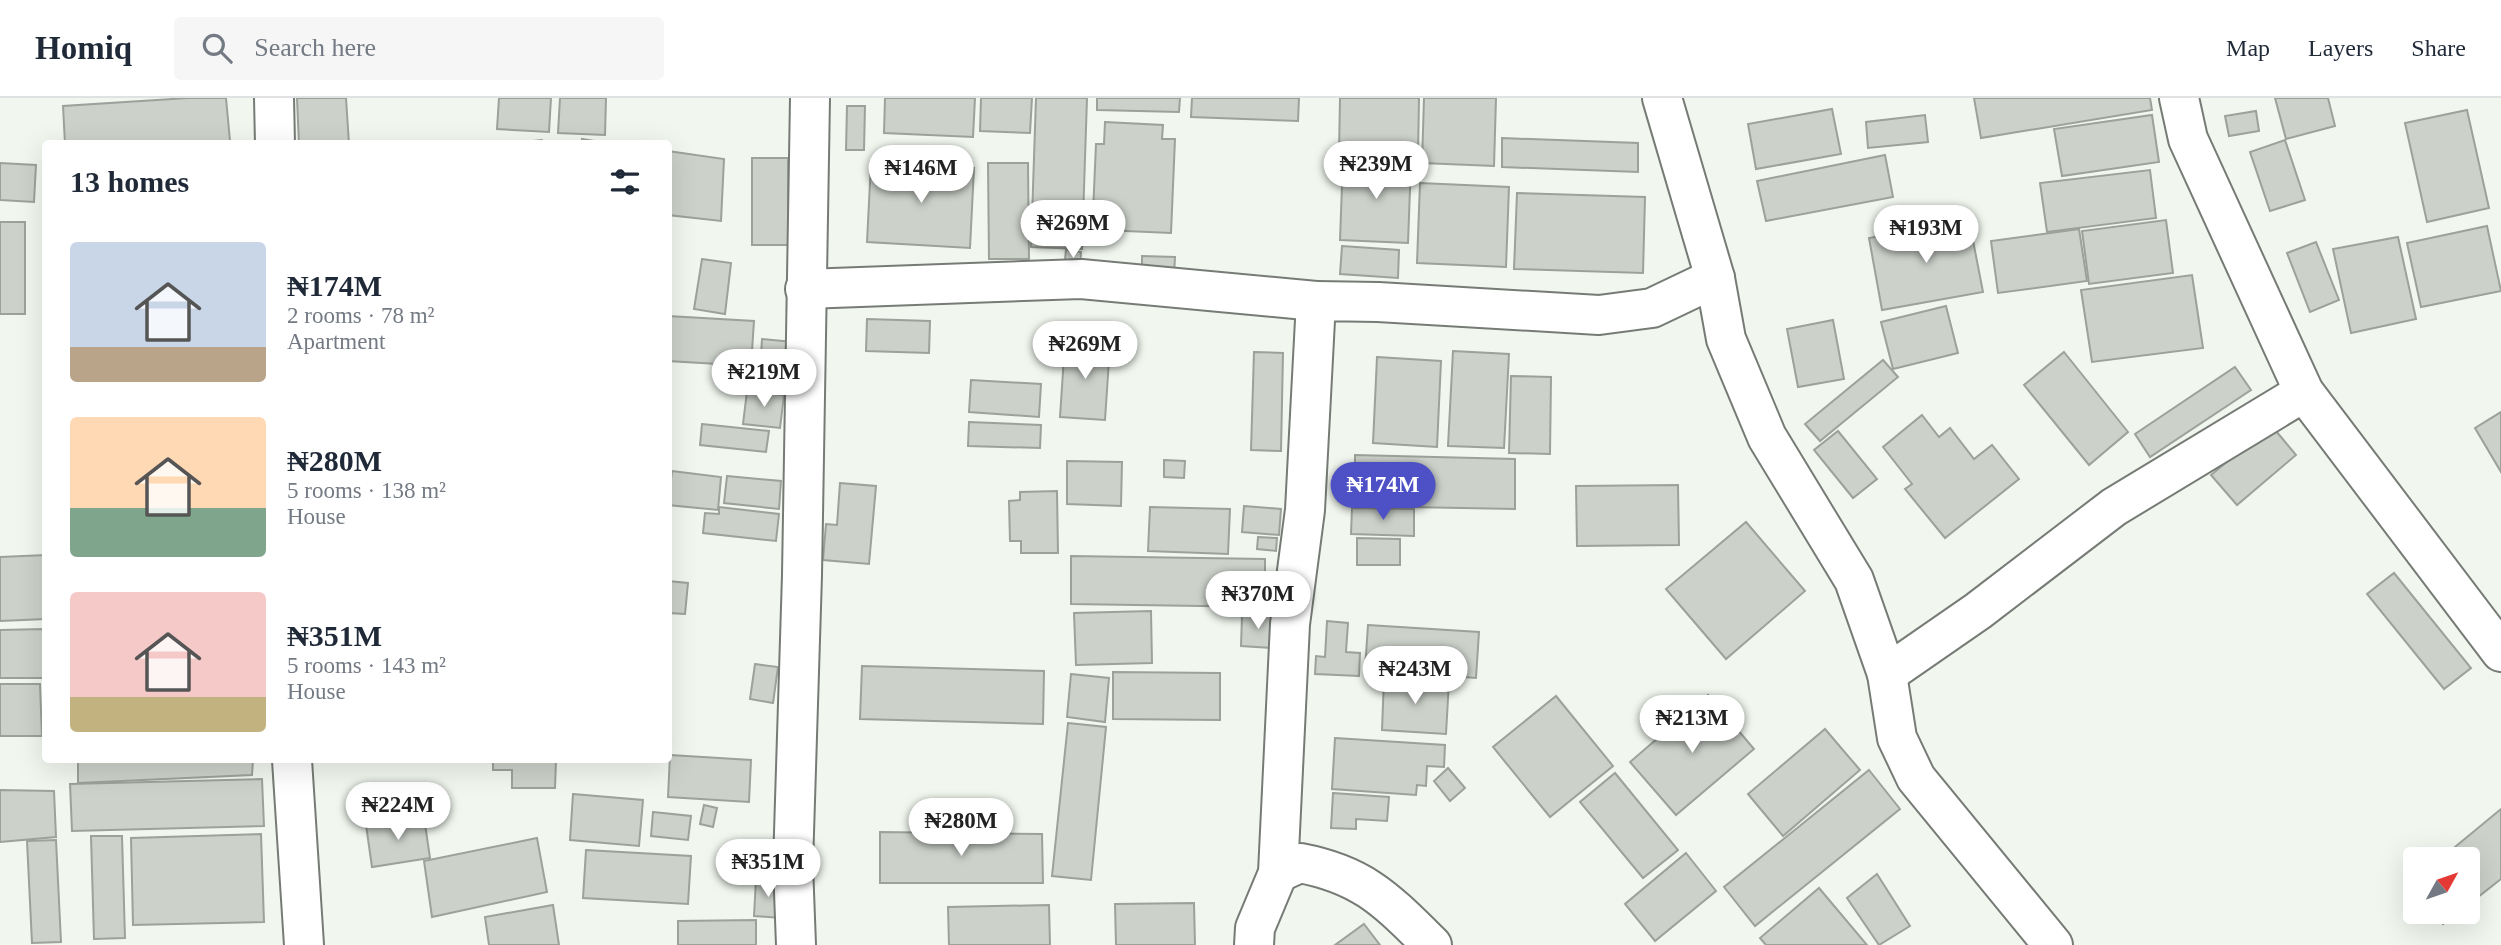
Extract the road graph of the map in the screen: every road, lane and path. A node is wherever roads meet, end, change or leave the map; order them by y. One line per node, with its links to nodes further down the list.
1 (274, 98): 5 (street)
2 (810, 98): 7 (street)
3 (1662, 98): 6 (street)
4 (2179, 98): 9 (street)
5 (275, 140)
6 (1715, 278): 8 (street); 11 (street)
7 (805, 289): 8 (street); 15 (street)
8 (1316, 301): 13 (street)
9 (2304, 392): 10 (street); 11 (street)
10 (2501, 652)
11 (1887, 674): 18 (street)
12 (292, 763): 14 (street)
13 (1278, 873): 16 (street); 17 (street)
14 (304, 945)
15 (796, 945)
16 (1254, 945)
17 (1432, 945)
18 (2053, 945)

